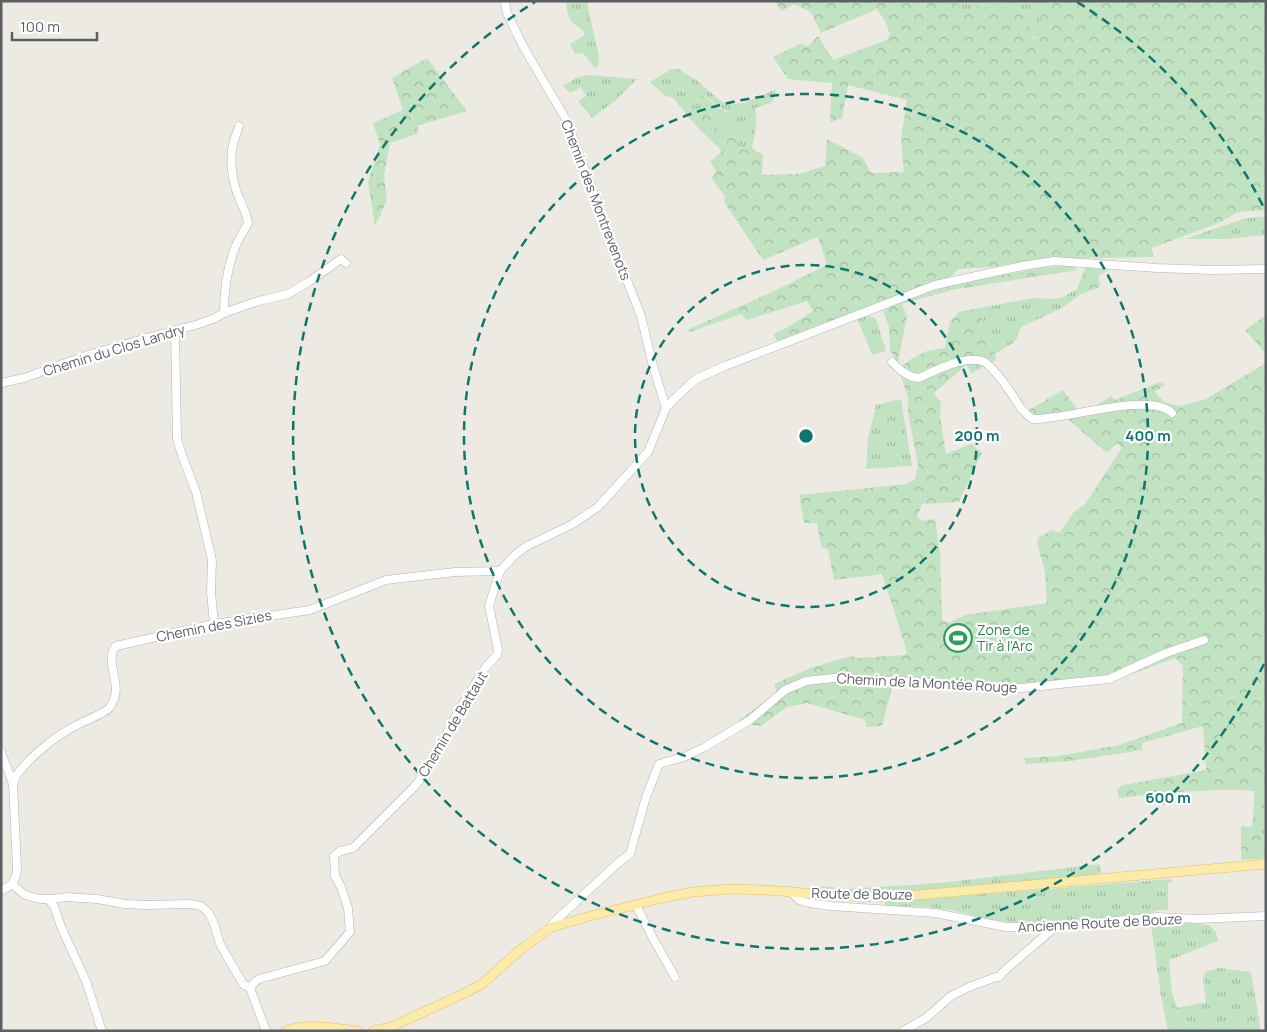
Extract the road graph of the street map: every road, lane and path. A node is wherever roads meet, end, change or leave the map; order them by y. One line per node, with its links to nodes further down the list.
1 (505, 1): 9 (street, Chemin des Montrevenots)
2 (240, 126): 5 (street)
3 (346, 263): 5 (street, Chemin du Clos Landry)
4 (1266, 270): 9 (street)
5 (224, 313): 6 (street, Chemin du Clos Landry)
6 (175, 330): 8 (street, Chemin du Clos Landry); 12 (street)
7 (892, 362): 10 (street)
8 (1, 383)
9 (666, 408): 11 (street, Chemin de Battaut)
10 (1172, 414)
11 (500, 571): 12 (street, Chemin des Sizies); 26 (street, Chemin de Battaut)
12 (214, 624): 15 (street, Chemin des Sizies)
13 (1204, 640): 24 (street, Chemin de la Montée Rouge)
14 (1, 752): 15 (street)
15 (13, 777): 17 (street)
16 (1266, 864): 19 (main road, Route de Bouze)
17 (12, 884): 18 (street); 20 (street)
18 (1, 890)
19 (790, 892): 21 (main road, Route de Bouze); 23 (street, Ancienne Route de Bouze)
20 (48, 899): 26 (street); 27 (street)
21 (636, 905): 24 (main road, Route de Bouze); 25 (street)
22 (1266, 916): 23 (street, Ancienne Route de Bouze)
23 (1054, 927): 32 (street)
24 (552, 928): 31 (main road, Route de Bouze)
25 (675, 977)
26 (250, 988): 28 (street)
27 (102, 1031)
28 (266, 1031)
29 (286, 1031): 30 (main road)
30 (359, 1031)
31 (374, 1031)
32 (903, 1031)

